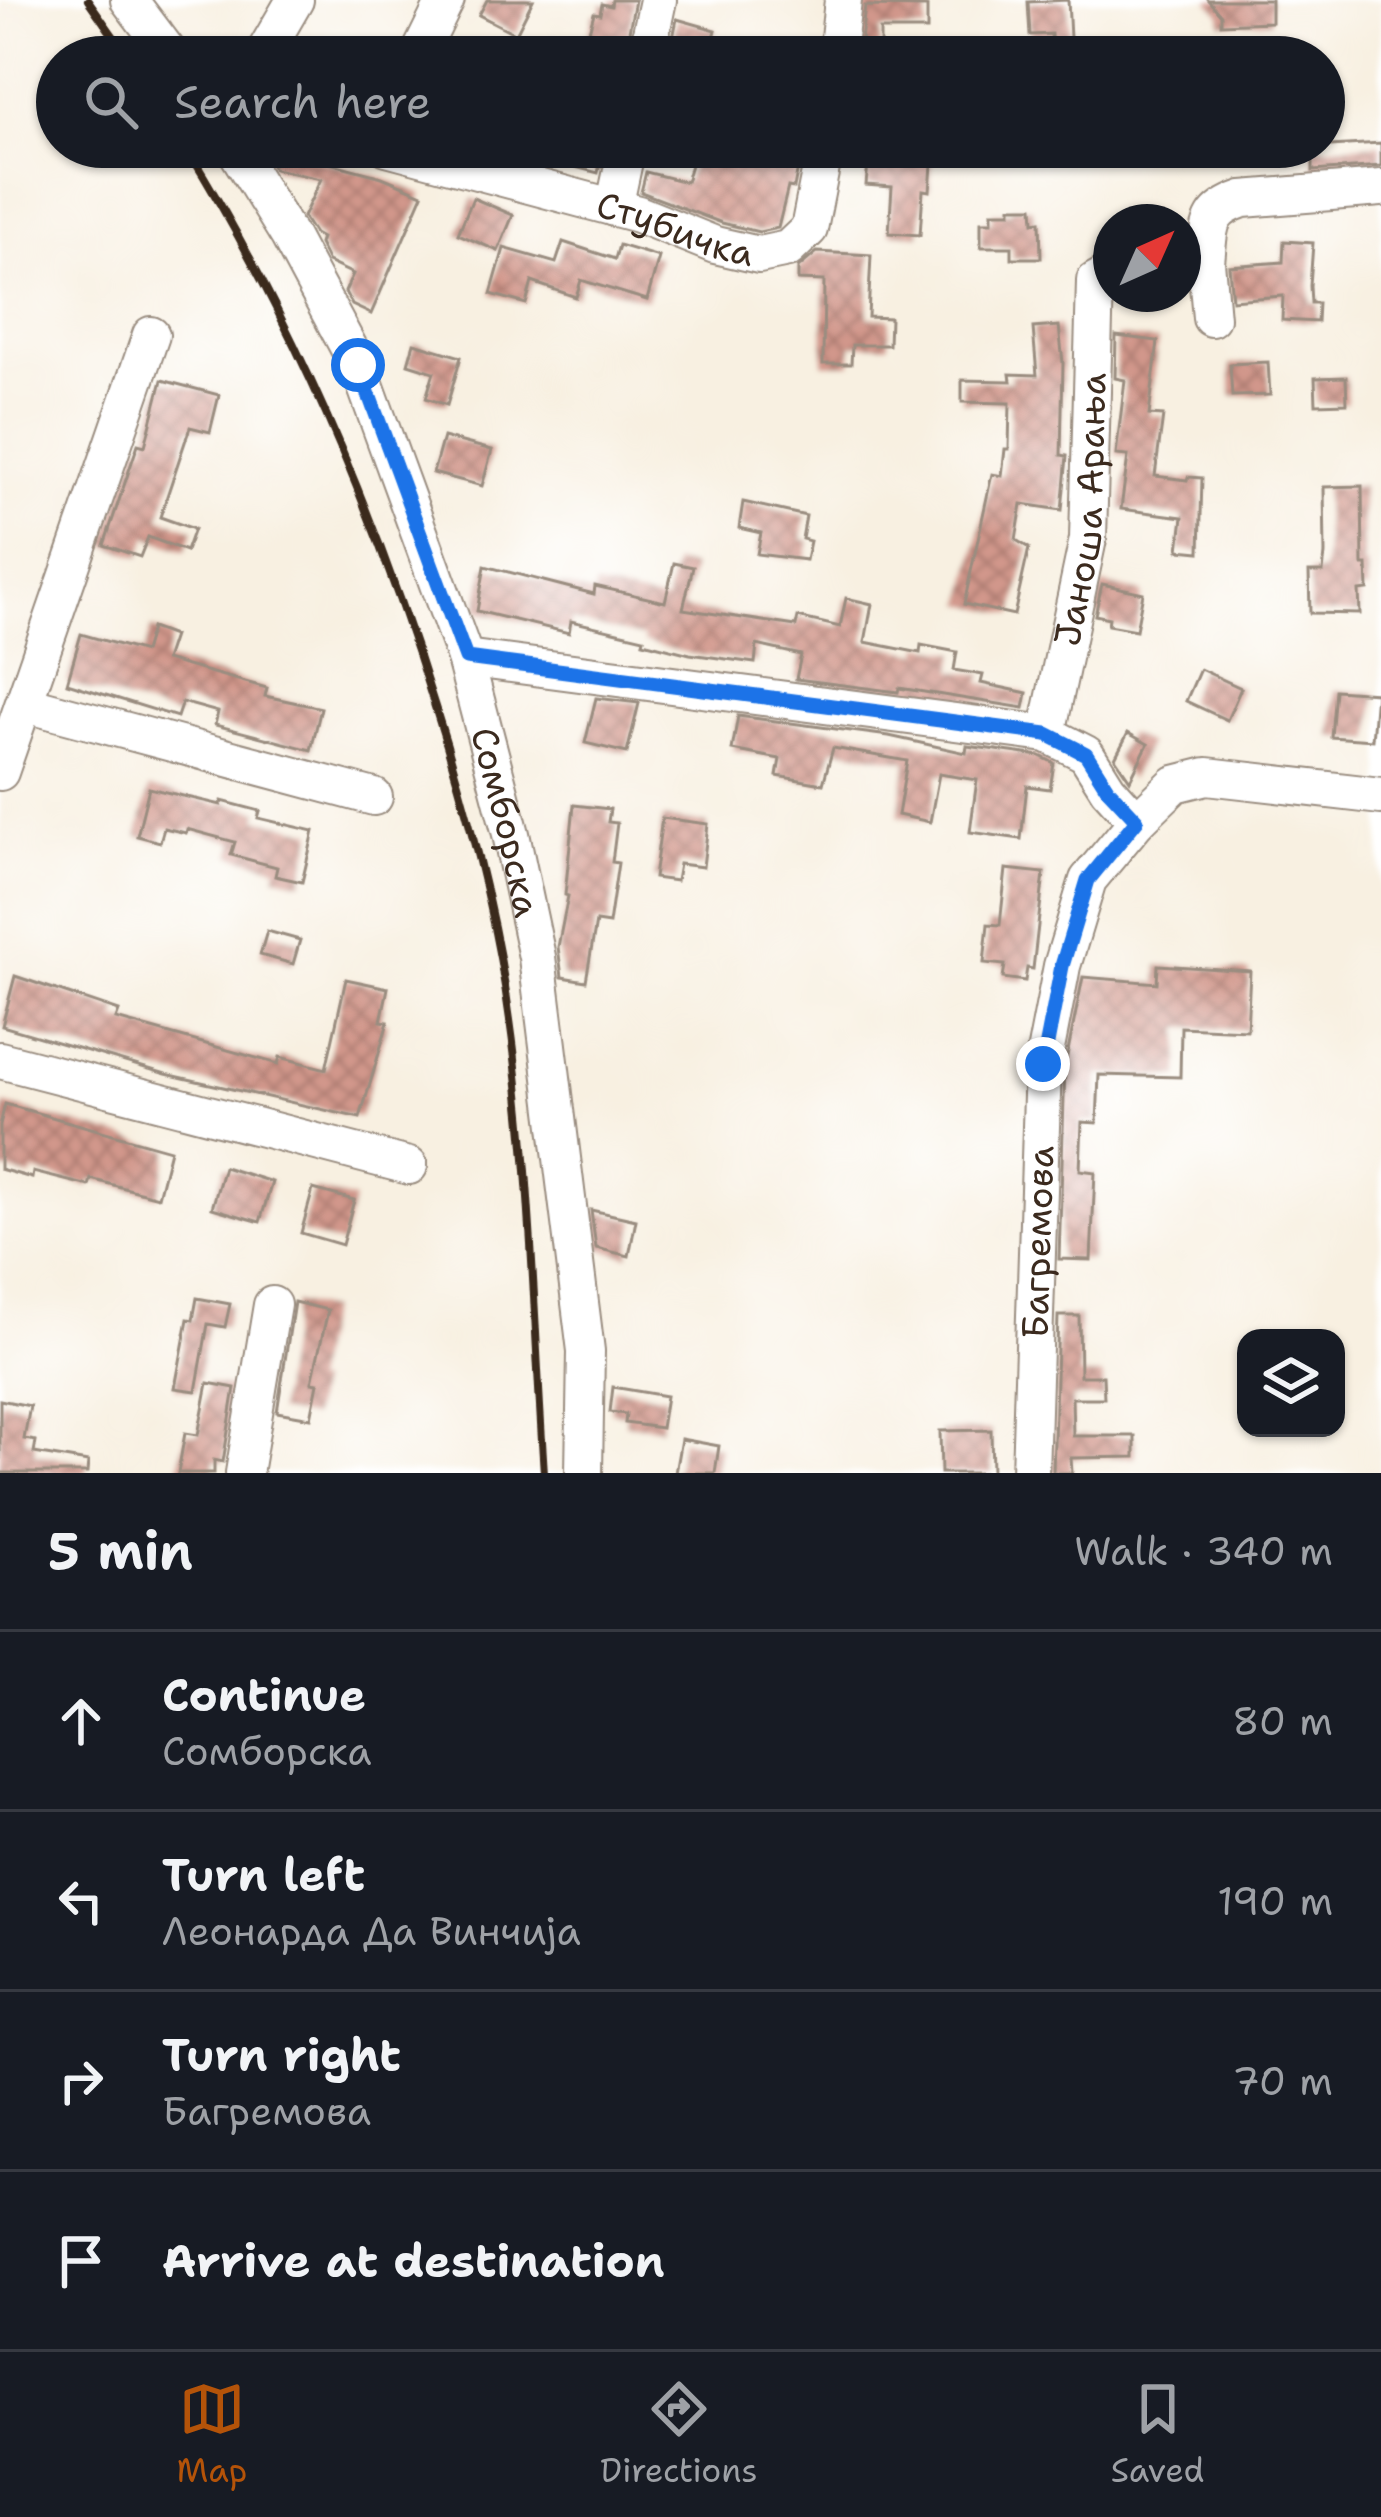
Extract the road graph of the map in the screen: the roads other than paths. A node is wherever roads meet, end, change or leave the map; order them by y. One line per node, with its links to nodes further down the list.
1 (129, 0): 6 (street)
2 (295, 0): 7 (street)
3 (446, 0): 8 (street)
4 (658, 0): 9 (street)
5 (843, 0): 10 (street)
6 (156, 36)
7 (274, 36)
8 (428, 36)
9 (650, 36)
10 (839, 36)
11 (247, 168): 22 (street, Сомборска)
12 (464, 168): 16 (street, Стубичка)
13 (623, 168): 16 (street)
14 (821, 168): 16 (street, Стубичка)
15 (1381, 188): 17 (street)
16 (614, 208)
17 (1201, 245)
18 (1201, 286): 20 (street)
19 (1101, 312): 24 (street, Јаноша Арања)
20 (1211, 318)
21 (152, 335): 23 (street)
22 (466, 658): 24 (street); 33 (street, Сомборска)
23 (26, 704): 25 (street); 27 (street)
24 (1047, 734): 28 (street)
25 (0, 772)
26 (1381, 796): 28 (street, Багремова)
27 (374, 797)
28 (1137, 820): 34 (street, Багремова)
29 (0, 1060): 30 (street)
30 (409, 1166)
31 (272, 1305): 32 (street)
32 (244, 1473)
33 (584, 1473)
34 (1030, 1473)

